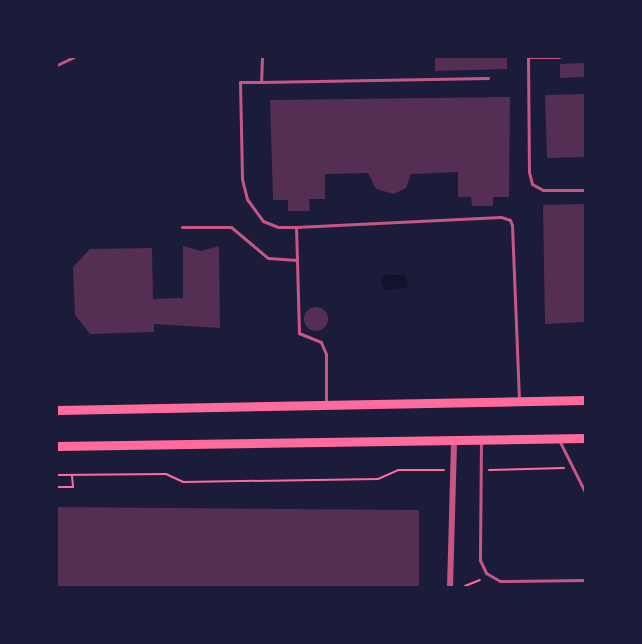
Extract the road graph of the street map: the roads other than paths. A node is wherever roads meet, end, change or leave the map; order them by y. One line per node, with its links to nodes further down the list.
1 (74, 57): 5 (lane)
2 (262, 57): 7 (lane)
3 (528, 57): 4 (lane); 8 (lane)
4 (559, 57)
5 (57, 65)
6 (488, 78): 7 (lane)
7 (261, 82): 10 (lane)
8 (585, 190)
9 (182, 227): 11 (lane)
10 (296, 227): 11 (lane); 13 (lane)
11 (297, 260): 14 (lane)
12 (585, 400): 13 (main road)
13 (519, 402): 14 (main road)
14 (326, 405): 15 (main road)
15 (57, 410)
16 (558, 438): 17 (main road); 18 (main road); 21 (lane)
17 (585, 438)
18 (481, 439): 19 (main road); 22 (lane)
19 (453, 440): 20 (main road); 23 (street)
20 (57, 446)
21 (585, 492)
22 (585, 580)
23 (450, 587)

